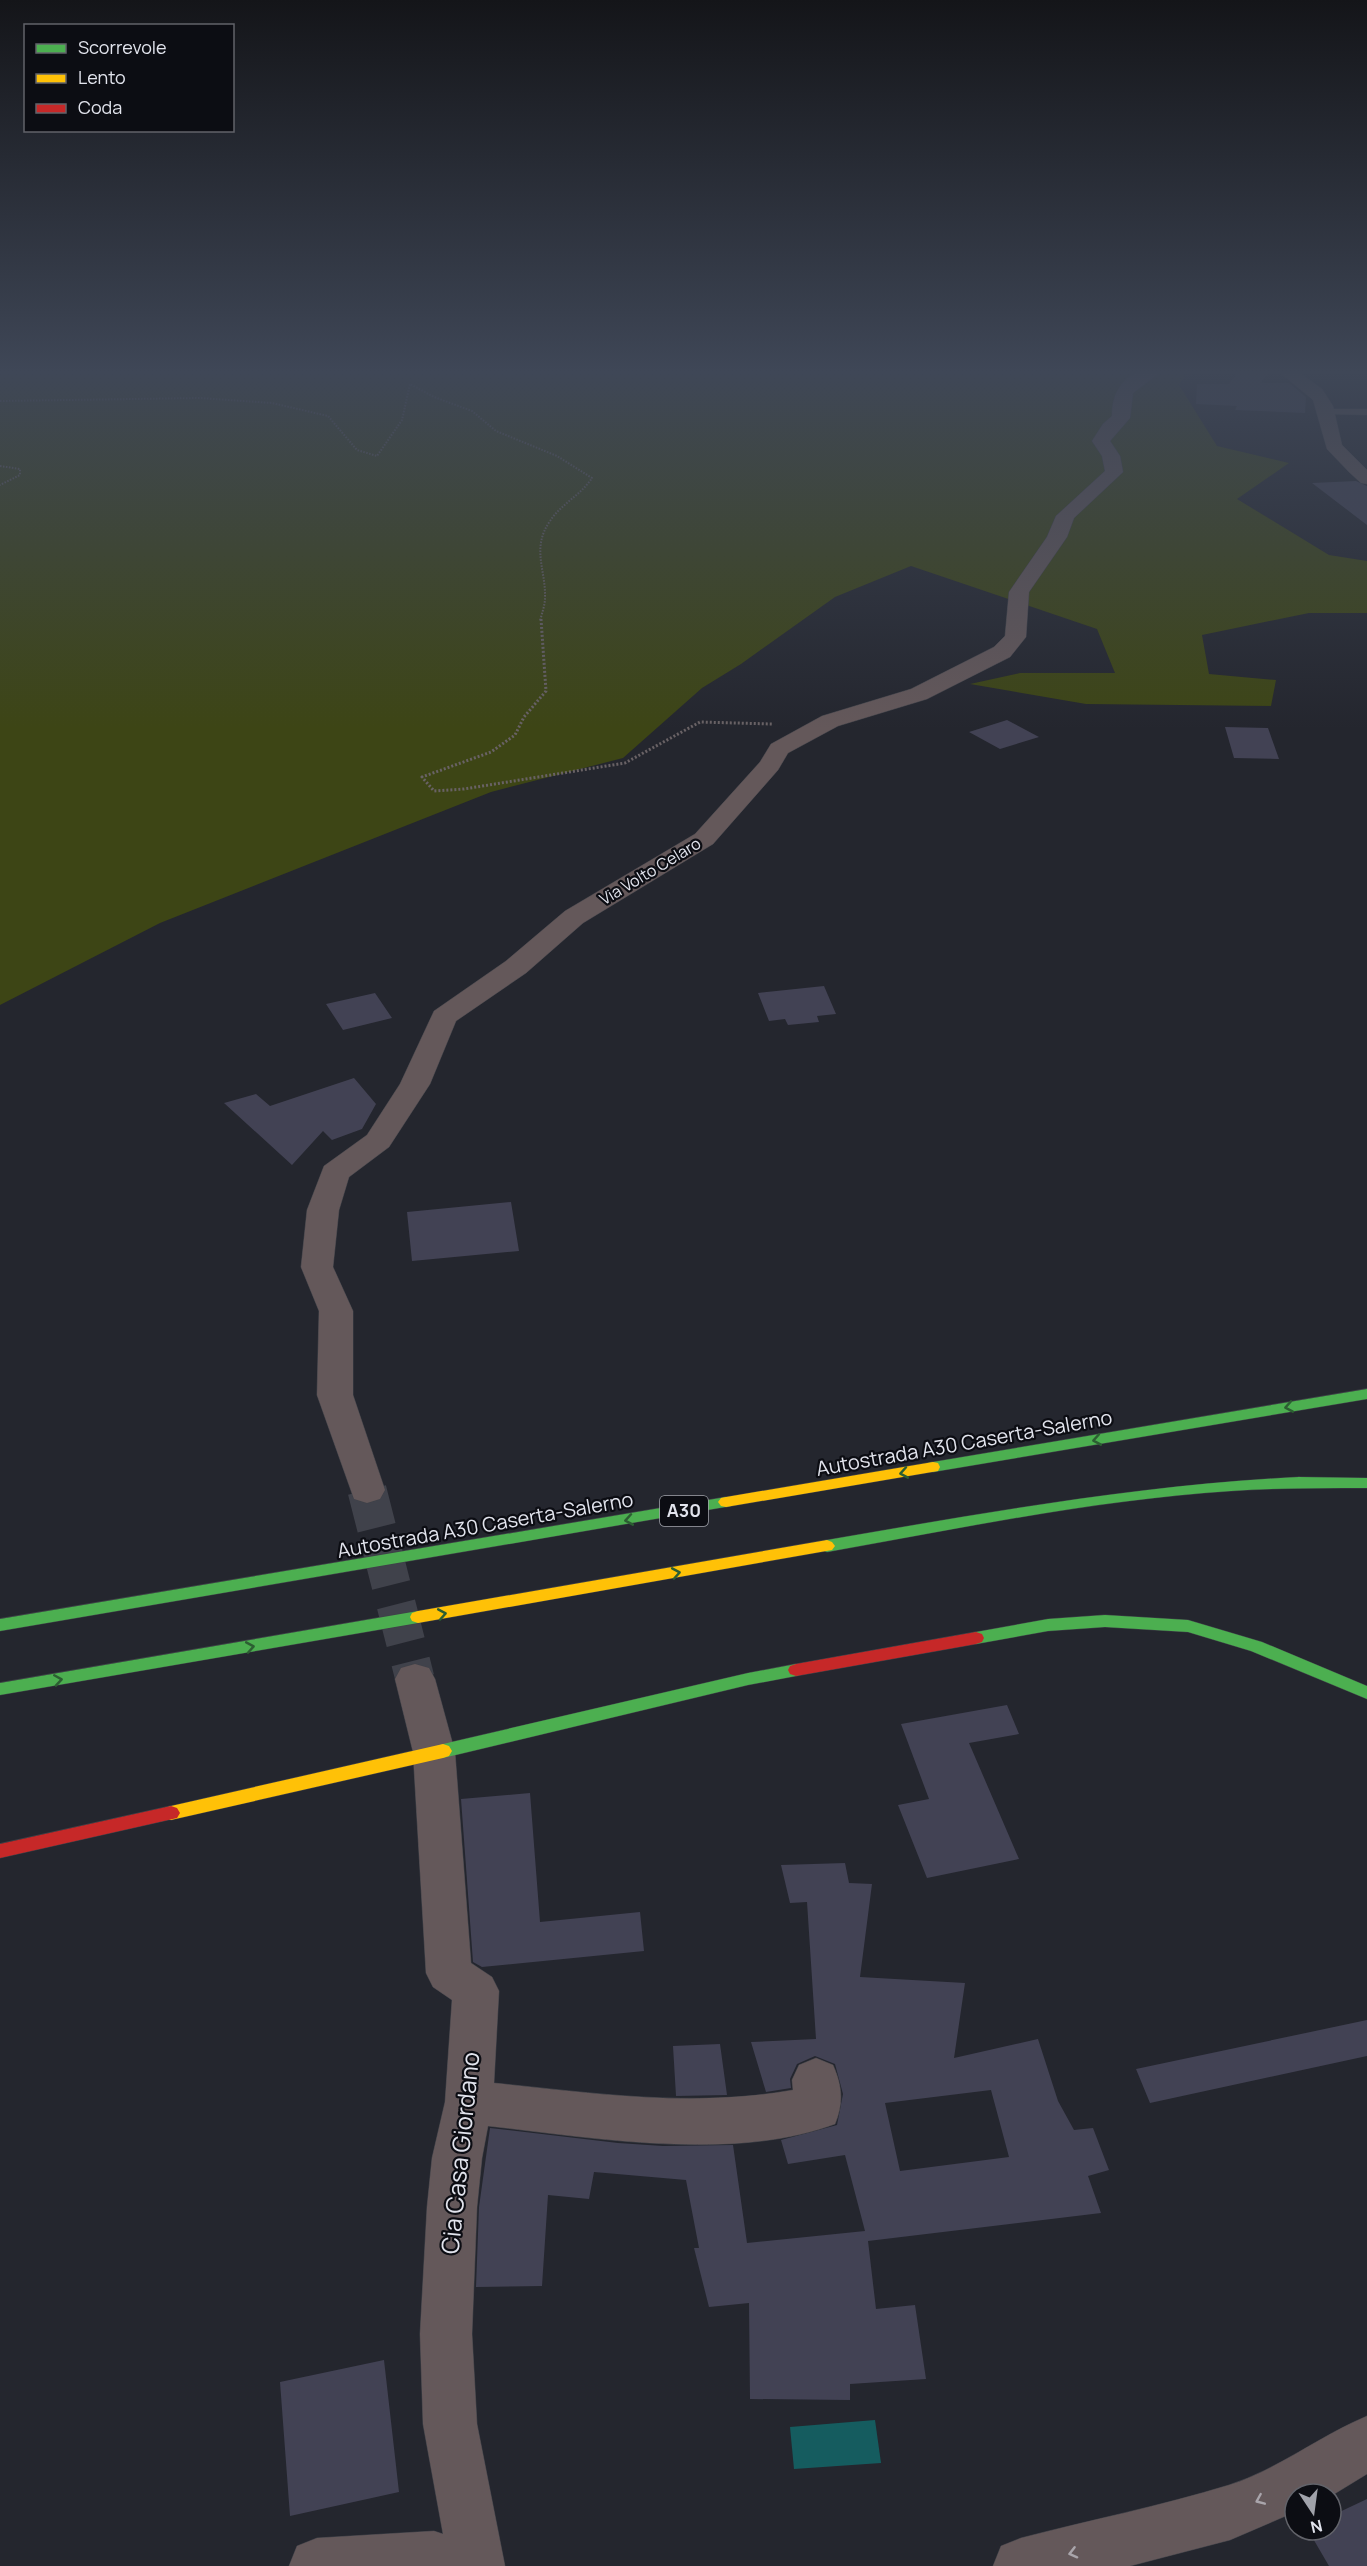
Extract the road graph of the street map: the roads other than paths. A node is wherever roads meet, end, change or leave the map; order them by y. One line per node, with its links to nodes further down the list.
1 (1094, 490): 6 (street, Via Volto Celaro)
2 (1347, 1382): 4 (main road)
3 (1367, 1394): 4 (main road, Autostrada A30 Caserta-Salerno / A30)
4 (1318, 1402): 7 (main road, Autostrada A30 Caserta-Salerno / A30, one-way to 7)
5 (1367, 1483): 9 (main road, one-way to 5)
6 (367, 1490)
7 (0, 1625)
8 (415, 1679): 11 (street)
9 (0, 1689)
10 (1367, 1693): 11 (main road)
11 (434, 1752): 12 (main road); 14 (street, Cia Casa Giordano)
12 (0, 1851)
13 (816, 2080): 14 (street)
14 (469, 2102): 18 (street, Cia Casa Giordano)
15 (1367, 2443): 19 (street, one-way to 19)
16 (317, 2566): 17 (street)
17 (456, 2566)
18 (477, 2566)
19 (1020, 2566)

